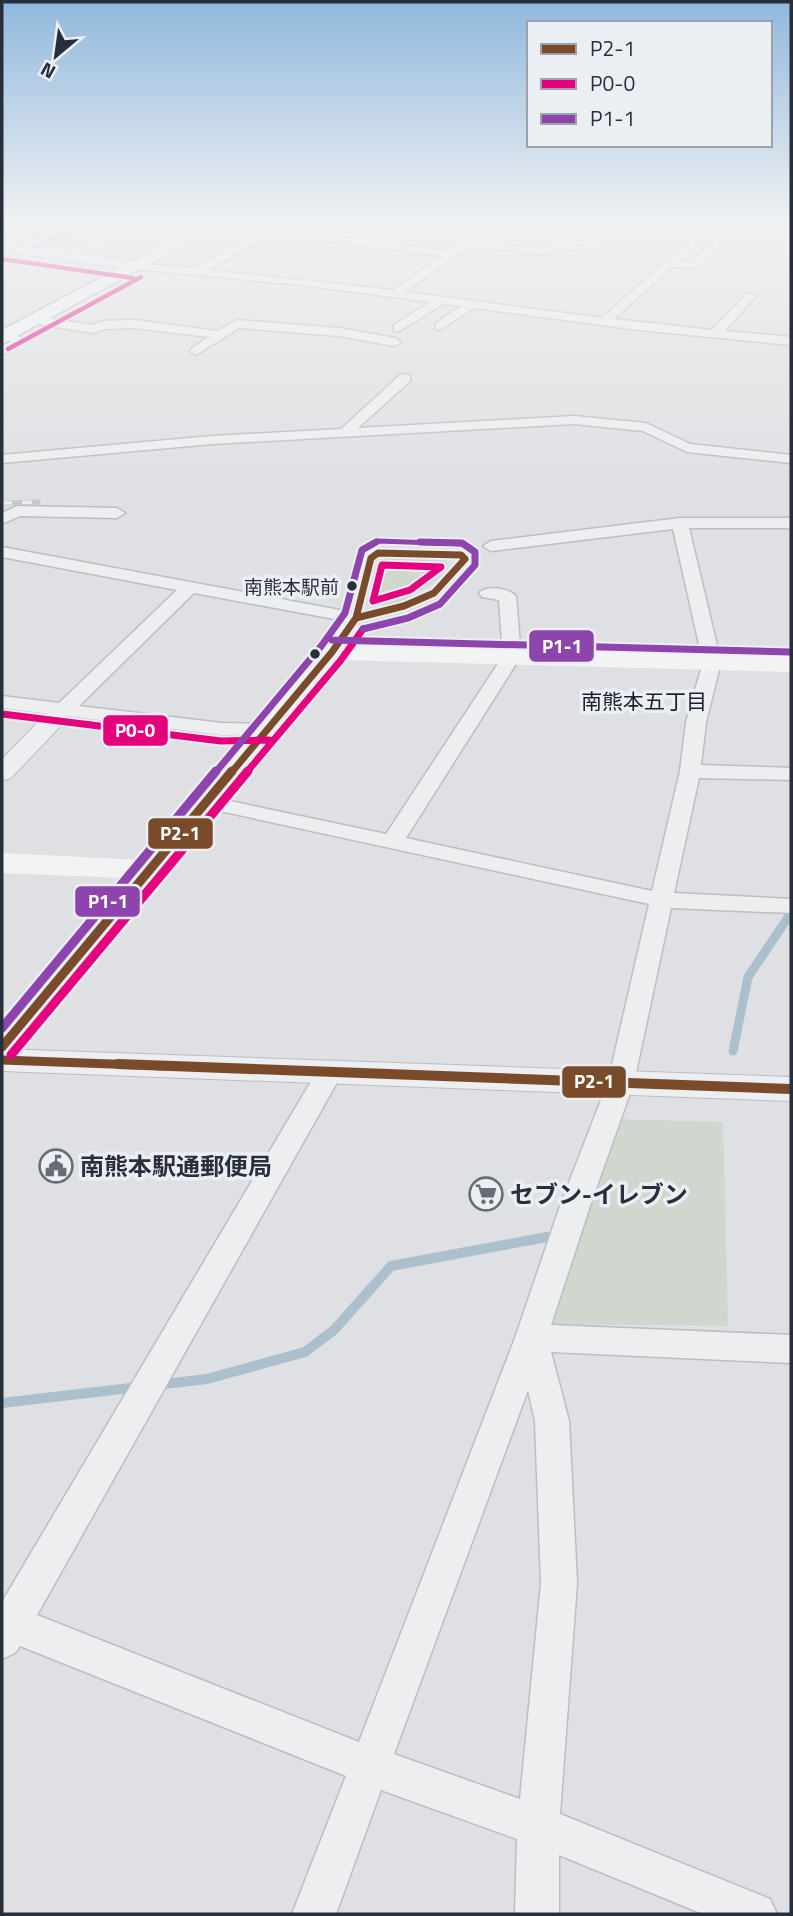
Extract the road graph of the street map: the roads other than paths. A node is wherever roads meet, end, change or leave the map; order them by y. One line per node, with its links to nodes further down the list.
1 (52, 311): 7 (highway)
2 (423, 311): 10 (street)
3 (461, 311): 9 (street)
4 (530, 311): 8 (street)
5 (616, 311): 8 (street)
6 (736, 311): 11 (street)
7 (36, 320): 12 (street); 13 (highway)
8 (606, 321): 11 (street)
9 (440, 326)
10 (398, 328)
11 (715, 334): 14 (street)
12 (220, 335): 15 (street); 16 (street)
13 (3, 339)
14 (791, 341)
15 (196, 351)
16 (365, 352)
17 (405, 378): 18 (street)
18 (344, 434): 19 (street); 20 (street)
19 (2, 458)
20 (791, 459)
21 (117, 513): 22 (street)
22 (2, 519)
23 (680, 523): 24 (street); 25 (street); 31 (street)
24 (791, 523)
25 (491, 546)
26 (2, 552): 27 (street)
27 (189, 587): 29 (street); 34 (street)
28 (488, 593): 30 (street)
29 (340, 639): 30 (main road); 35 (main road)
30 (512, 656): 31 (main road); 40 (street)
31 (712, 662): 32 (main road); 36 (street)
32 (791, 664)
33 (2, 702): 34 (street)
34 (63, 710): 35 (street); 37 (street)
35 (269, 728): 39 (main road)
36 (690, 771): 38 (street); 43 (street)
37 (2, 773)
38 (791, 774)
39 (206, 802): 40 (street); 42 (main road)
40 (392, 842): 43 (street)
41 (2, 863): 42 (main road)
42 (152, 870): 45 (main road)
43 (662, 900): 44 (street); 48 (street)
44 (786, 906)
45 (2, 1047)
46 (2, 1060): 47 (street)
47 (331, 1070): 48 (street); 52 (street)
48 (621, 1082): 49 (street); 50 (street)
49 (791, 1089)
50 (531, 1338): 51 (street); 53 (street); 54 (street)
51 (791, 1349)
52 (5, 1628): 53 (street)
53 (370, 1766): 54 (street); 55 (street)
54 (538, 1826): 56 (street); 57 (street)
55 (314, 1914)
56 (537, 1914)
57 (755, 1914)

